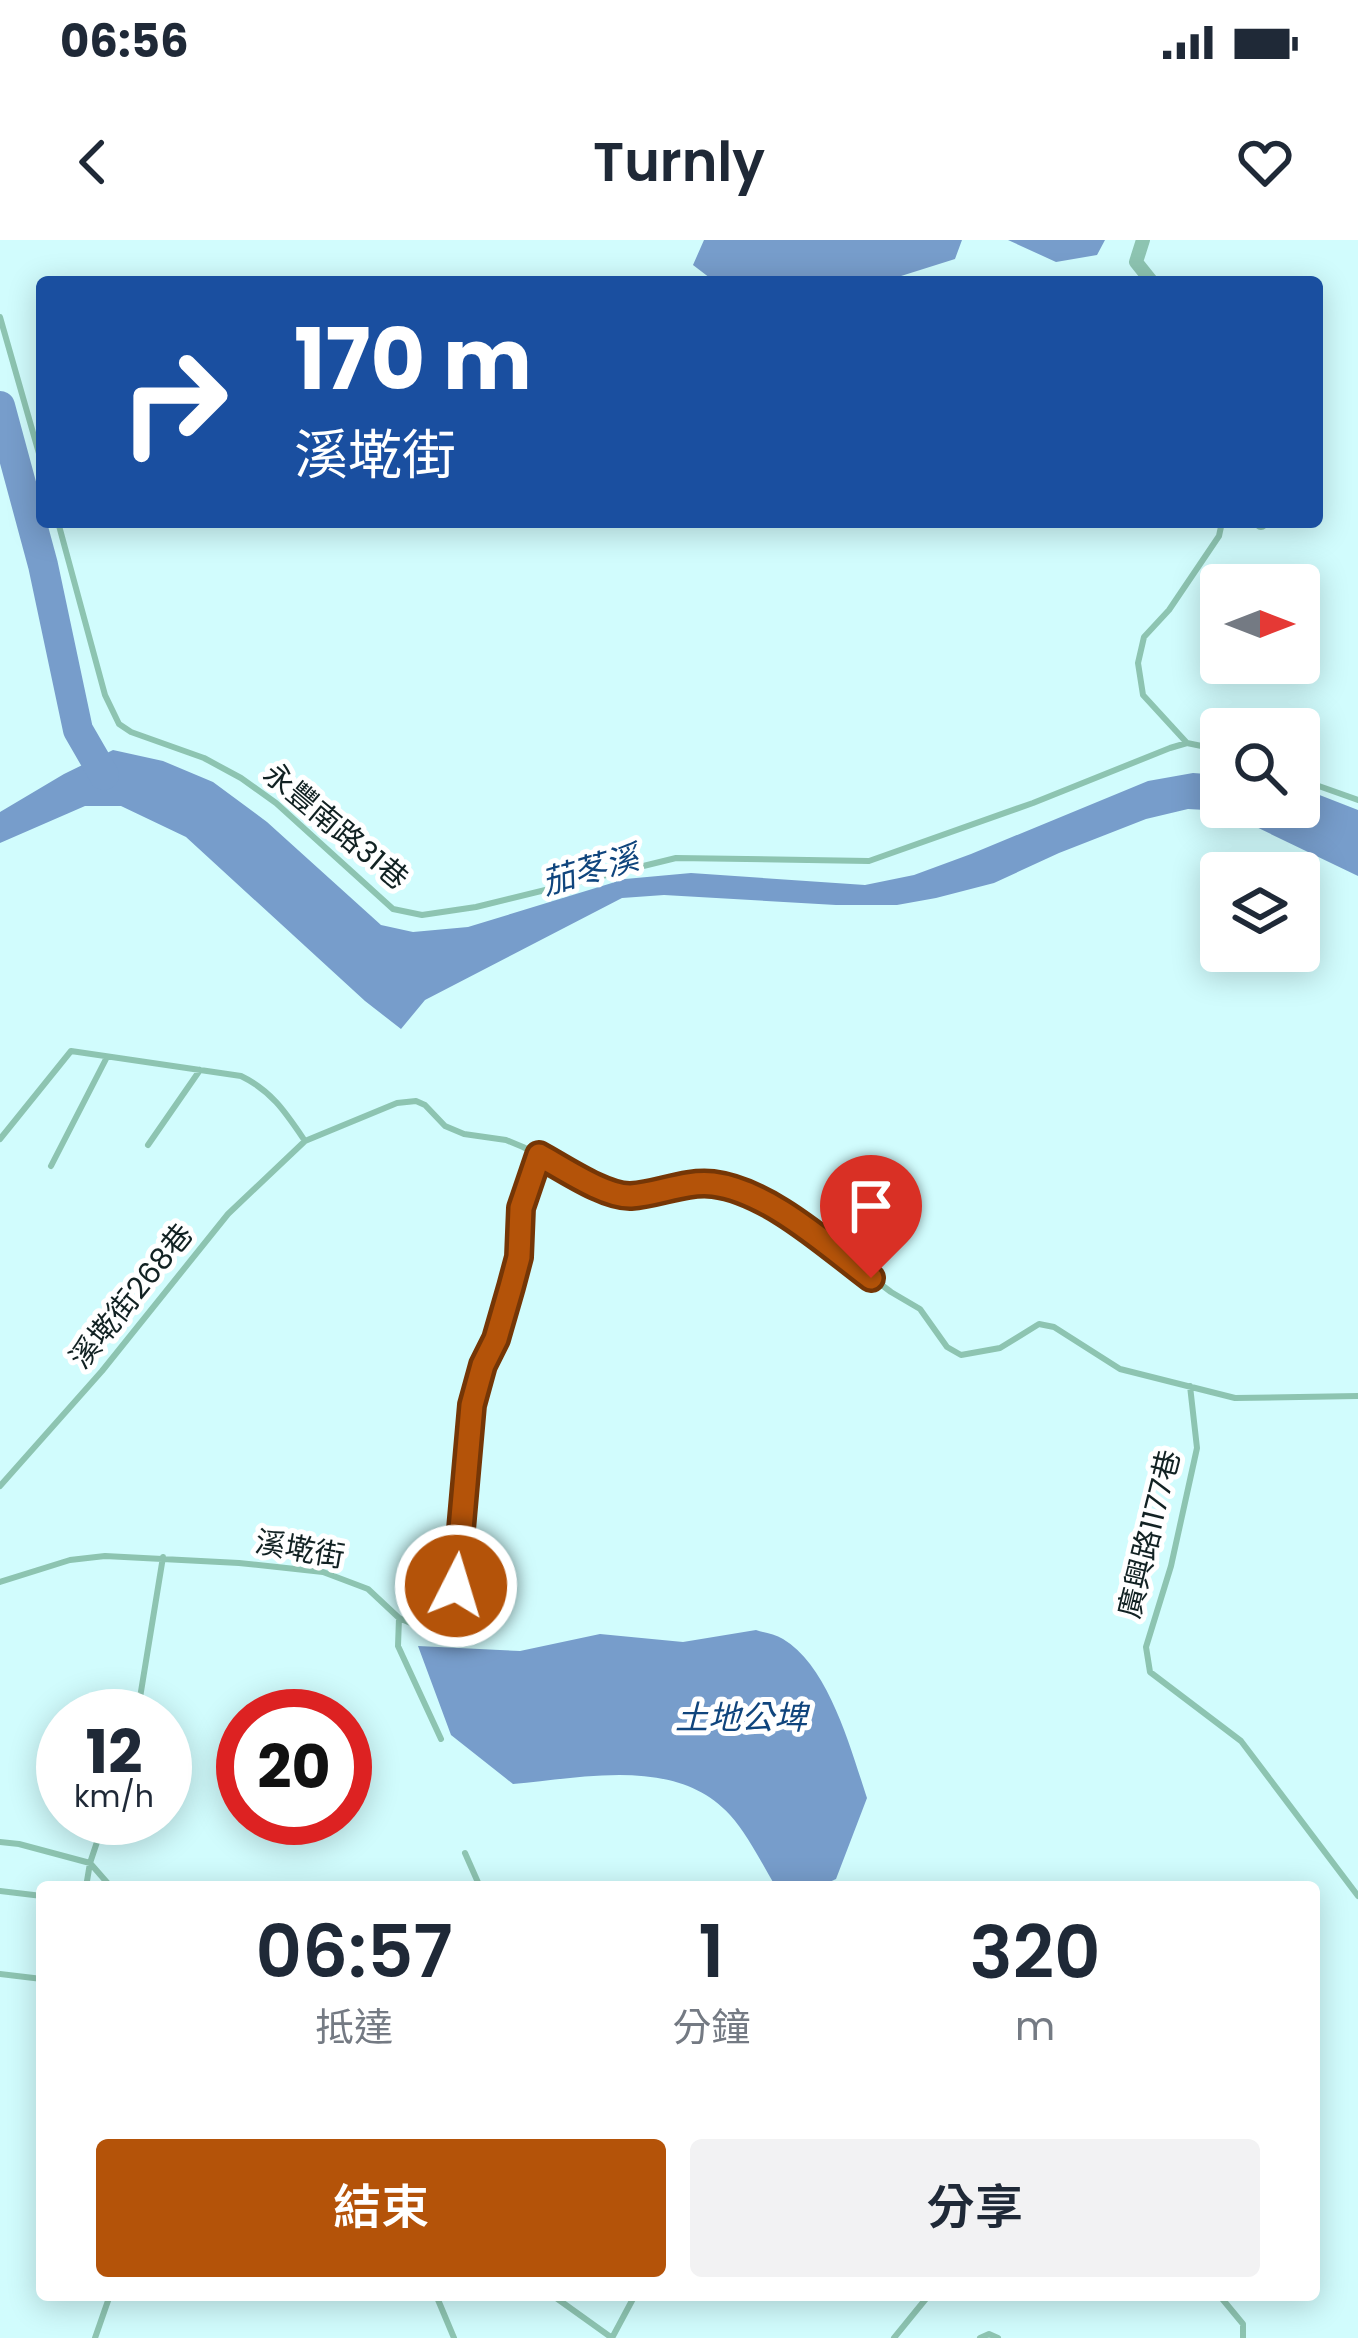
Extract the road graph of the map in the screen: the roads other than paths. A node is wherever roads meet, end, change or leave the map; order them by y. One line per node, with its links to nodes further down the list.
1 (1143, 240): 2 (street)
2 (1147, 276)
3 (0, 317): 4 (lane)
4 (36, 443)
5 (60, 528): 7 (lane, 永豐南路31巷)
6 (1221, 528): 7 (lane)
7 (1187, 743): 8 (lane)
8 (1200, 746)
9 (1320, 786): 10 (lane)
10 (1358, 800)
11 (107, 1057): 12 (lane); 13 (lane); 17 (lane)
12 (200, 1070): 14 (lane); 15 (lane)
13 (0, 1138)
14 (305, 1141): 16 (lane); 20 (lane, 溪墘街268巷)
15 (148, 1145)
16 (539, 1155): 18 (lane); 23 (lane, 溪墘街)
17 (51, 1166)
18 (1190, 1386): 19 (lane); 35 (lane, 廣興路1177巷)
19 (1358, 1396)
20 (0, 1486)
21 (163, 1557): 22 (lane, 溪墘街); 23 (lane, 溪墘街); 24 (lane)
22 (0, 1582)
23 (399, 1618): 25 (lane)
24 (141, 1689)
25 (441, 1739)
26 (0, 1842): 29 (lane)
27 (96, 1845): 29 (lane)
28 (466, 1853): 32 (lane)
29 (90, 1863): 30 (lane); 31 (lane)
30 (87, 1881)
31 (106, 1881)
32 (478, 1881)
33 (0, 1892): 34 (lane)
34 (36, 1895)
35 (1358, 1896)
36 (0, 1974): 37 (lane)
37 (36, 1978)
38 (108, 2301): 44 (lane)
39 (438, 2301): 45 (lane)
40 (560, 2301): 41 (lane)
41 (631, 2301)
42 (924, 2301): 46 (lane)
43 (1224, 2301): 49 (lane)
44 (95, 2338)
45 (454, 2338)
46 (894, 2338)
47 (980, 2338): 48 (lane)
48 (998, 2338)
49 (1243, 2338)

